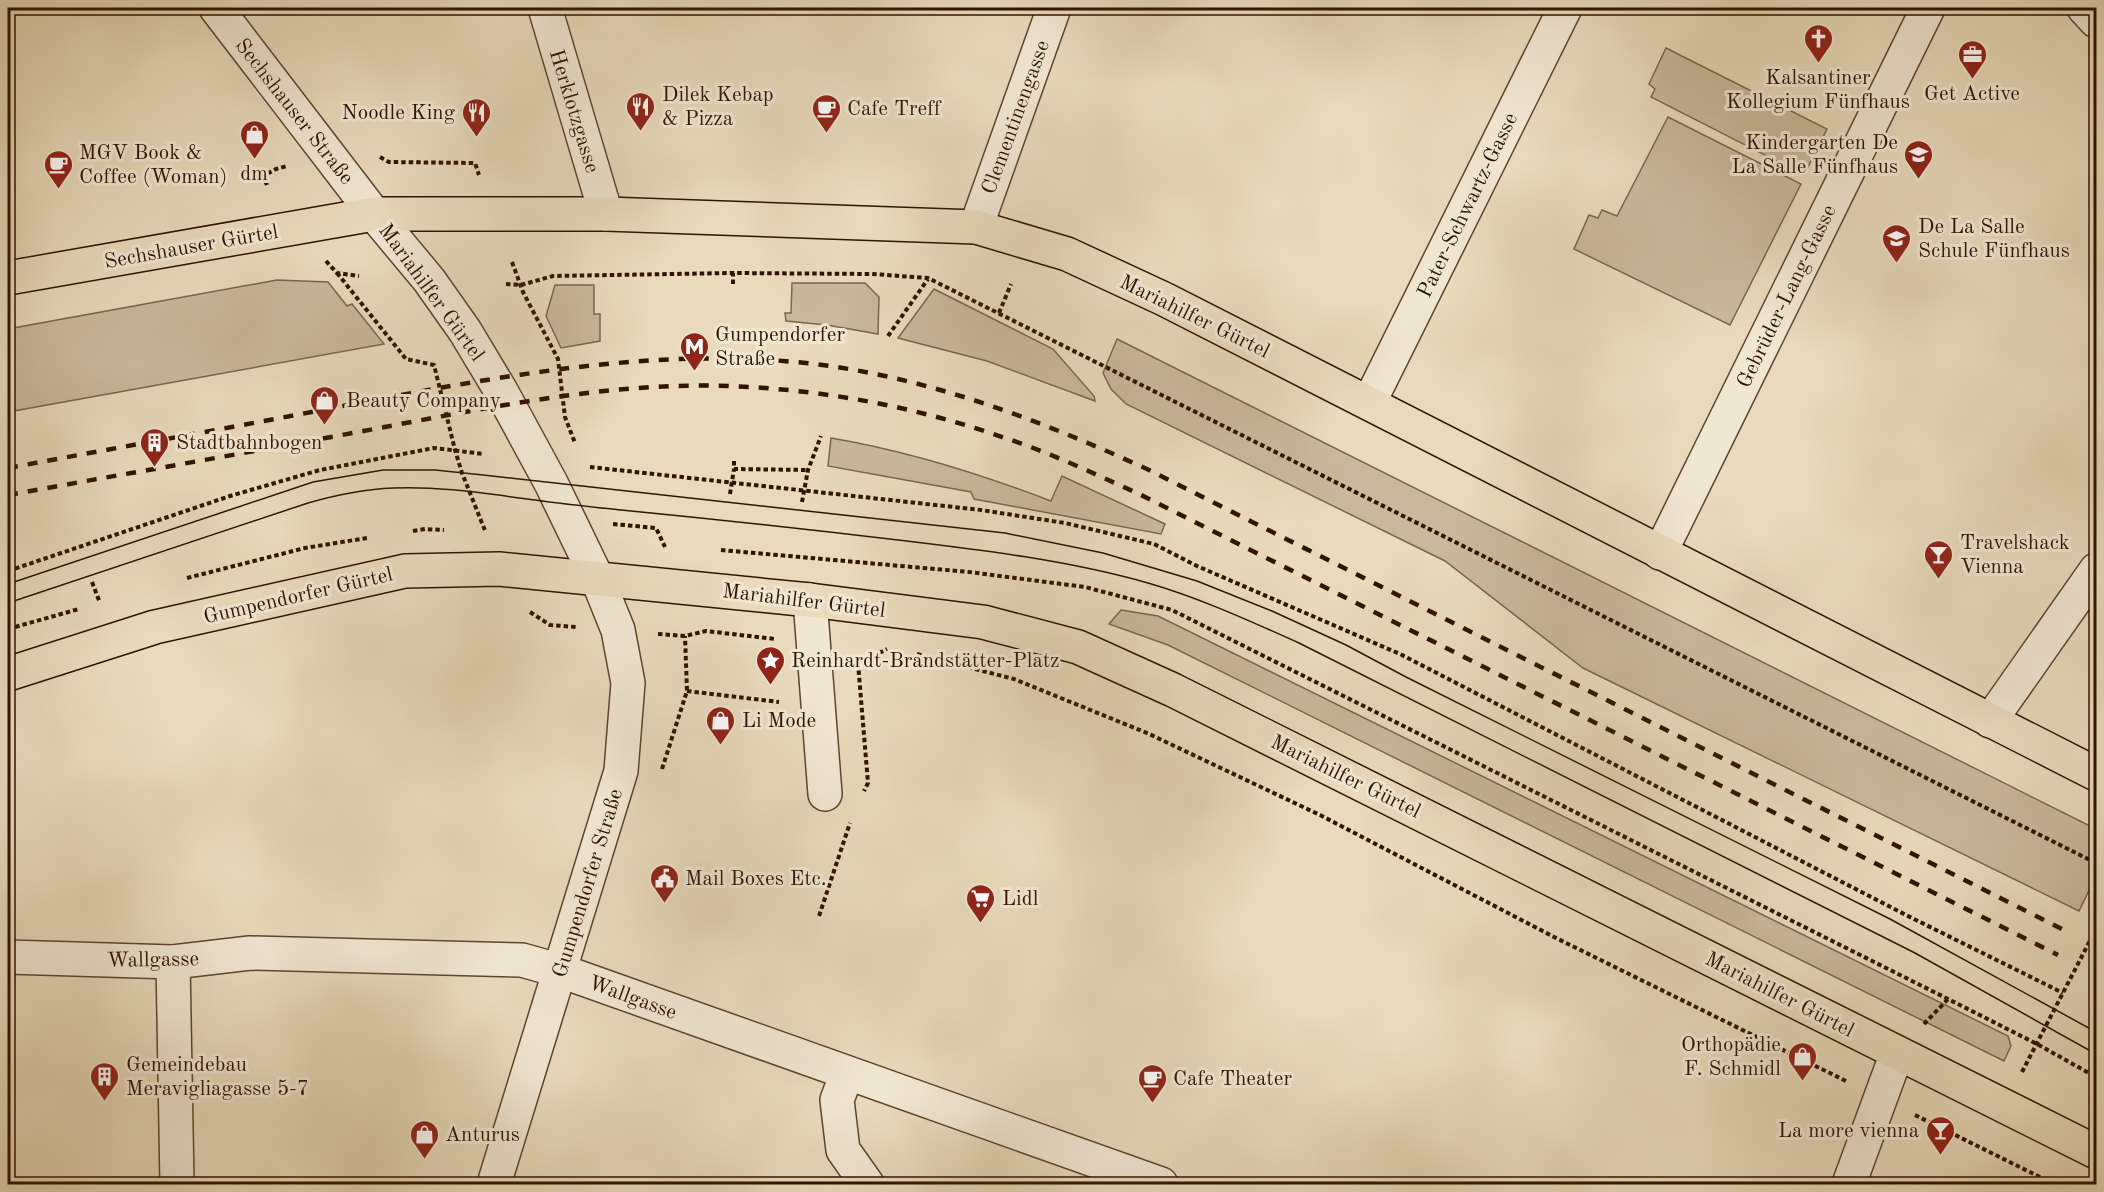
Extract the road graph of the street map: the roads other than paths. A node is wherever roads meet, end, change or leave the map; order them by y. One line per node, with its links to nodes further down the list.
1 (216, 8): 8 (street, Sechshauser Straße)
2 (545, 8): 9 (street, Herklotzgasse)
3 (1054, 8): 10 (street, Clementinengasse)
4 (1565, 8): 12 (street, Pater-Schwartz-Gasse)
5 (1928, 8): 13 (street, Gebrüder-Lang-Gasse)
6 (2084, 8): 7 (street)
7 (2097, 21)
8 (374, 214): 9 (main road, Mariahilfer Gürtel); 11 (main road, Sechshauser Gürtel); 15 (street, Mariahilfer Gürtel)
9 (606, 214): 10 (main road, Mariahilfer Gürtel)
10 (976, 227): 12 (main road, Mariahilfer Gürtel)
11 (8, 278)
12 (1369, 403): 13 (main road, Mariahilfer Gürtel)
13 (1660, 553): 18 (main road, Mariahilfer Gürtel)
14 (2097, 570): 18 (street)
15 (597, 578): 16 (main road, Mariahilfer Gürtel); 17 (main road, Gumpendorfer Gürtel); 23 (street, Gumpendorfer Straße)
16 (810, 600): 20 (street); 24 (main road, Mariahilfer Gürtel)
17 (8, 674)
18 (1990, 721): 19 (main road, Mariahilfer Gürtel)
19 (2097, 774)
20 (825, 794)
21 (8, 957): 22 (street, Wallgasse)
22 (173, 962): 23 (street, Wallgasse); 27 (street)
23 (561, 971): 25 (street, Wallgasse); 28 (street, Gumpendorfer Straße)
24 (1897, 1053): 26 (main road, Mariahilfer Gürtel); 31 (street)
25 (847, 1073): 29 (street); 30 (street, Wallgasse)
26 (2094, 1144)
27 (177, 1185)
28 (494, 1185)
29 (867, 1185)
30 (1161, 1185)
31 (1850, 1185)

